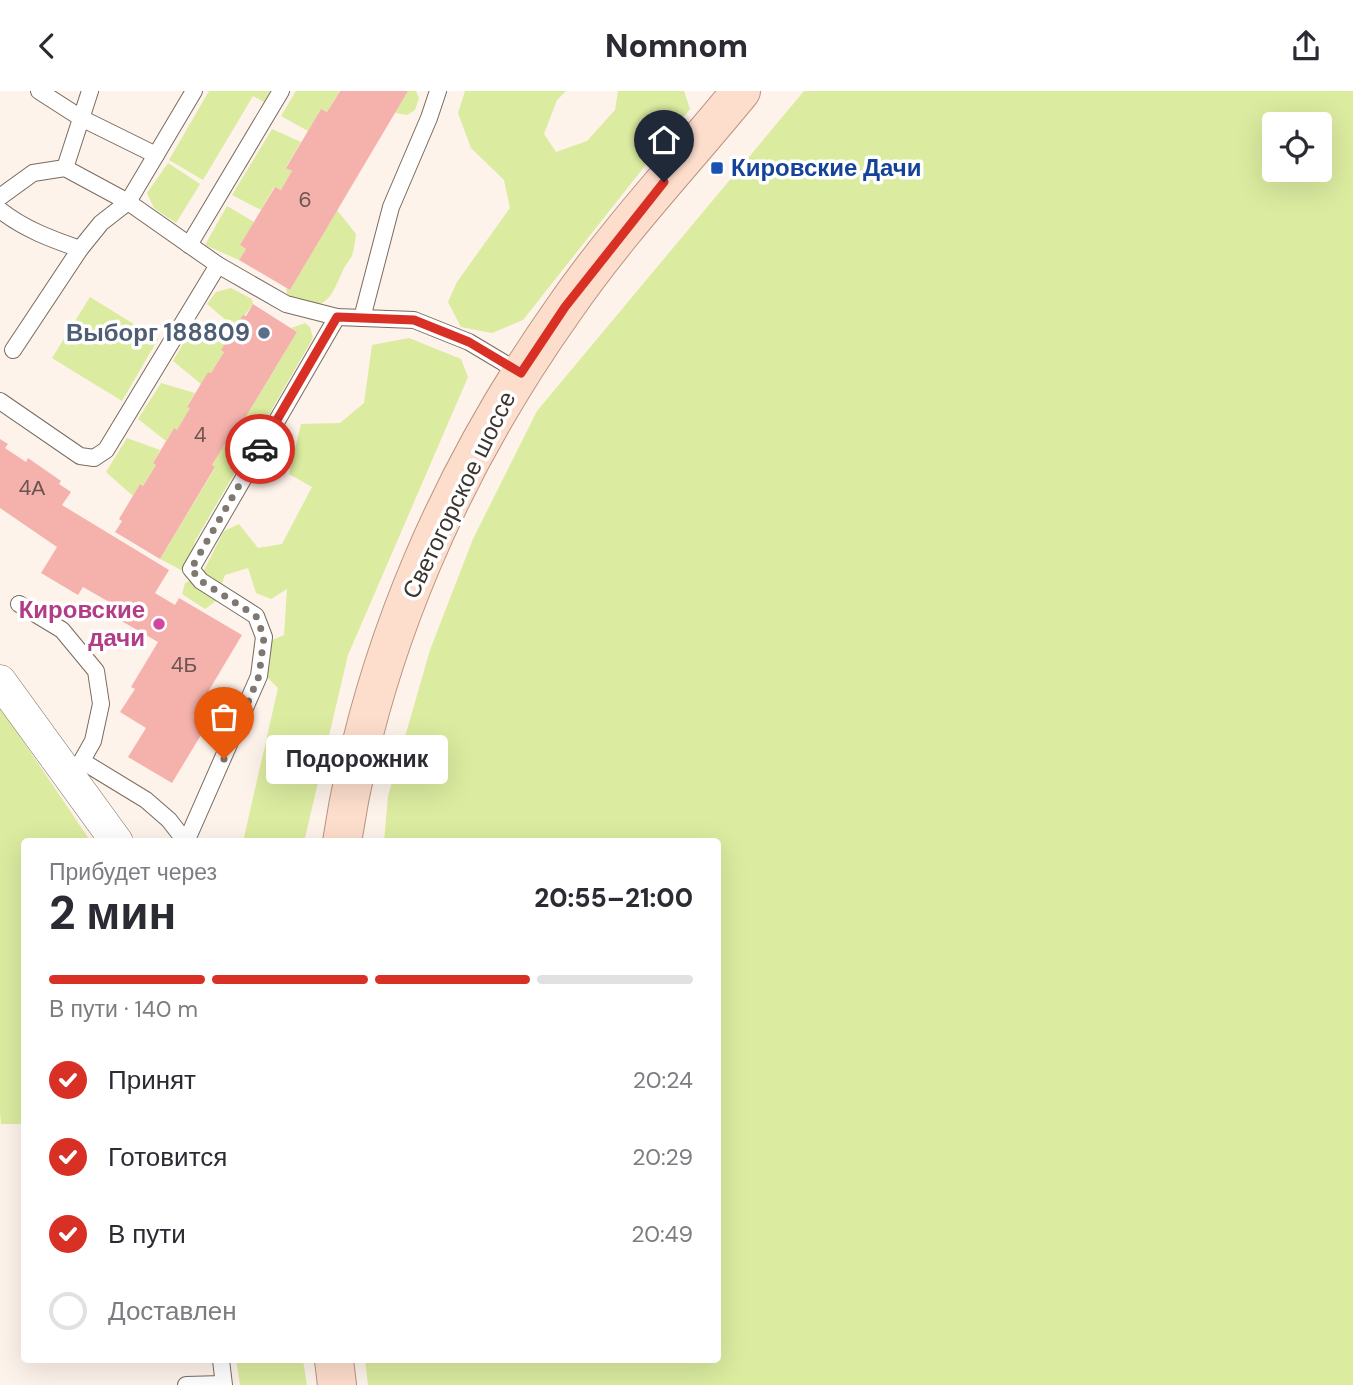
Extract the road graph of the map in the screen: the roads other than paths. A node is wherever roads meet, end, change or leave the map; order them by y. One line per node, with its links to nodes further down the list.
1 (39, 91): 7 (lane)
2 (90, 91): 7 (lane)
3 (194, 91): 8 (lane)
4 (281, 91): 13 (lane)
5 (438, 91): 17 (lane)
6 (741, 91): 19 (main road, Светогорское шоссе)
7 (81, 118): 8 (lane); 9 (lane)
8 (156, 155): 11 (lane)
9 (65, 168): 10 (lane); 11 (lane)
10 (0, 197)
11 (128, 202): 13 (lane); 14 (lane)
12 (0, 210): 14 (lane)
13 (189, 245): 15 (lane)
14 (80, 249): 18 (lane)
15 (218, 265): 16 (lane); 20 (lane)
16 (337, 317): 17 (lane); 26 (lane)
17 (362, 318): 19 (lane)
18 (13, 350)
19 (521, 373): 27 (main road, Светогорское шоссе)
20 (0, 401)
21 (19, 604): 23 (lane)
22 (0, 681): 23 (street)
23 (76, 771): 24 (street); 25 (lane)
24 (115, 838)
25 (183, 838)
26 (188, 838)
27 (343, 838)
28 (220, 1363): 31 (lane)
29 (334, 1363): 32 (main road)
30 (186, 1385): 31 (lane)
31 (224, 1385)
32 (337, 1385)

